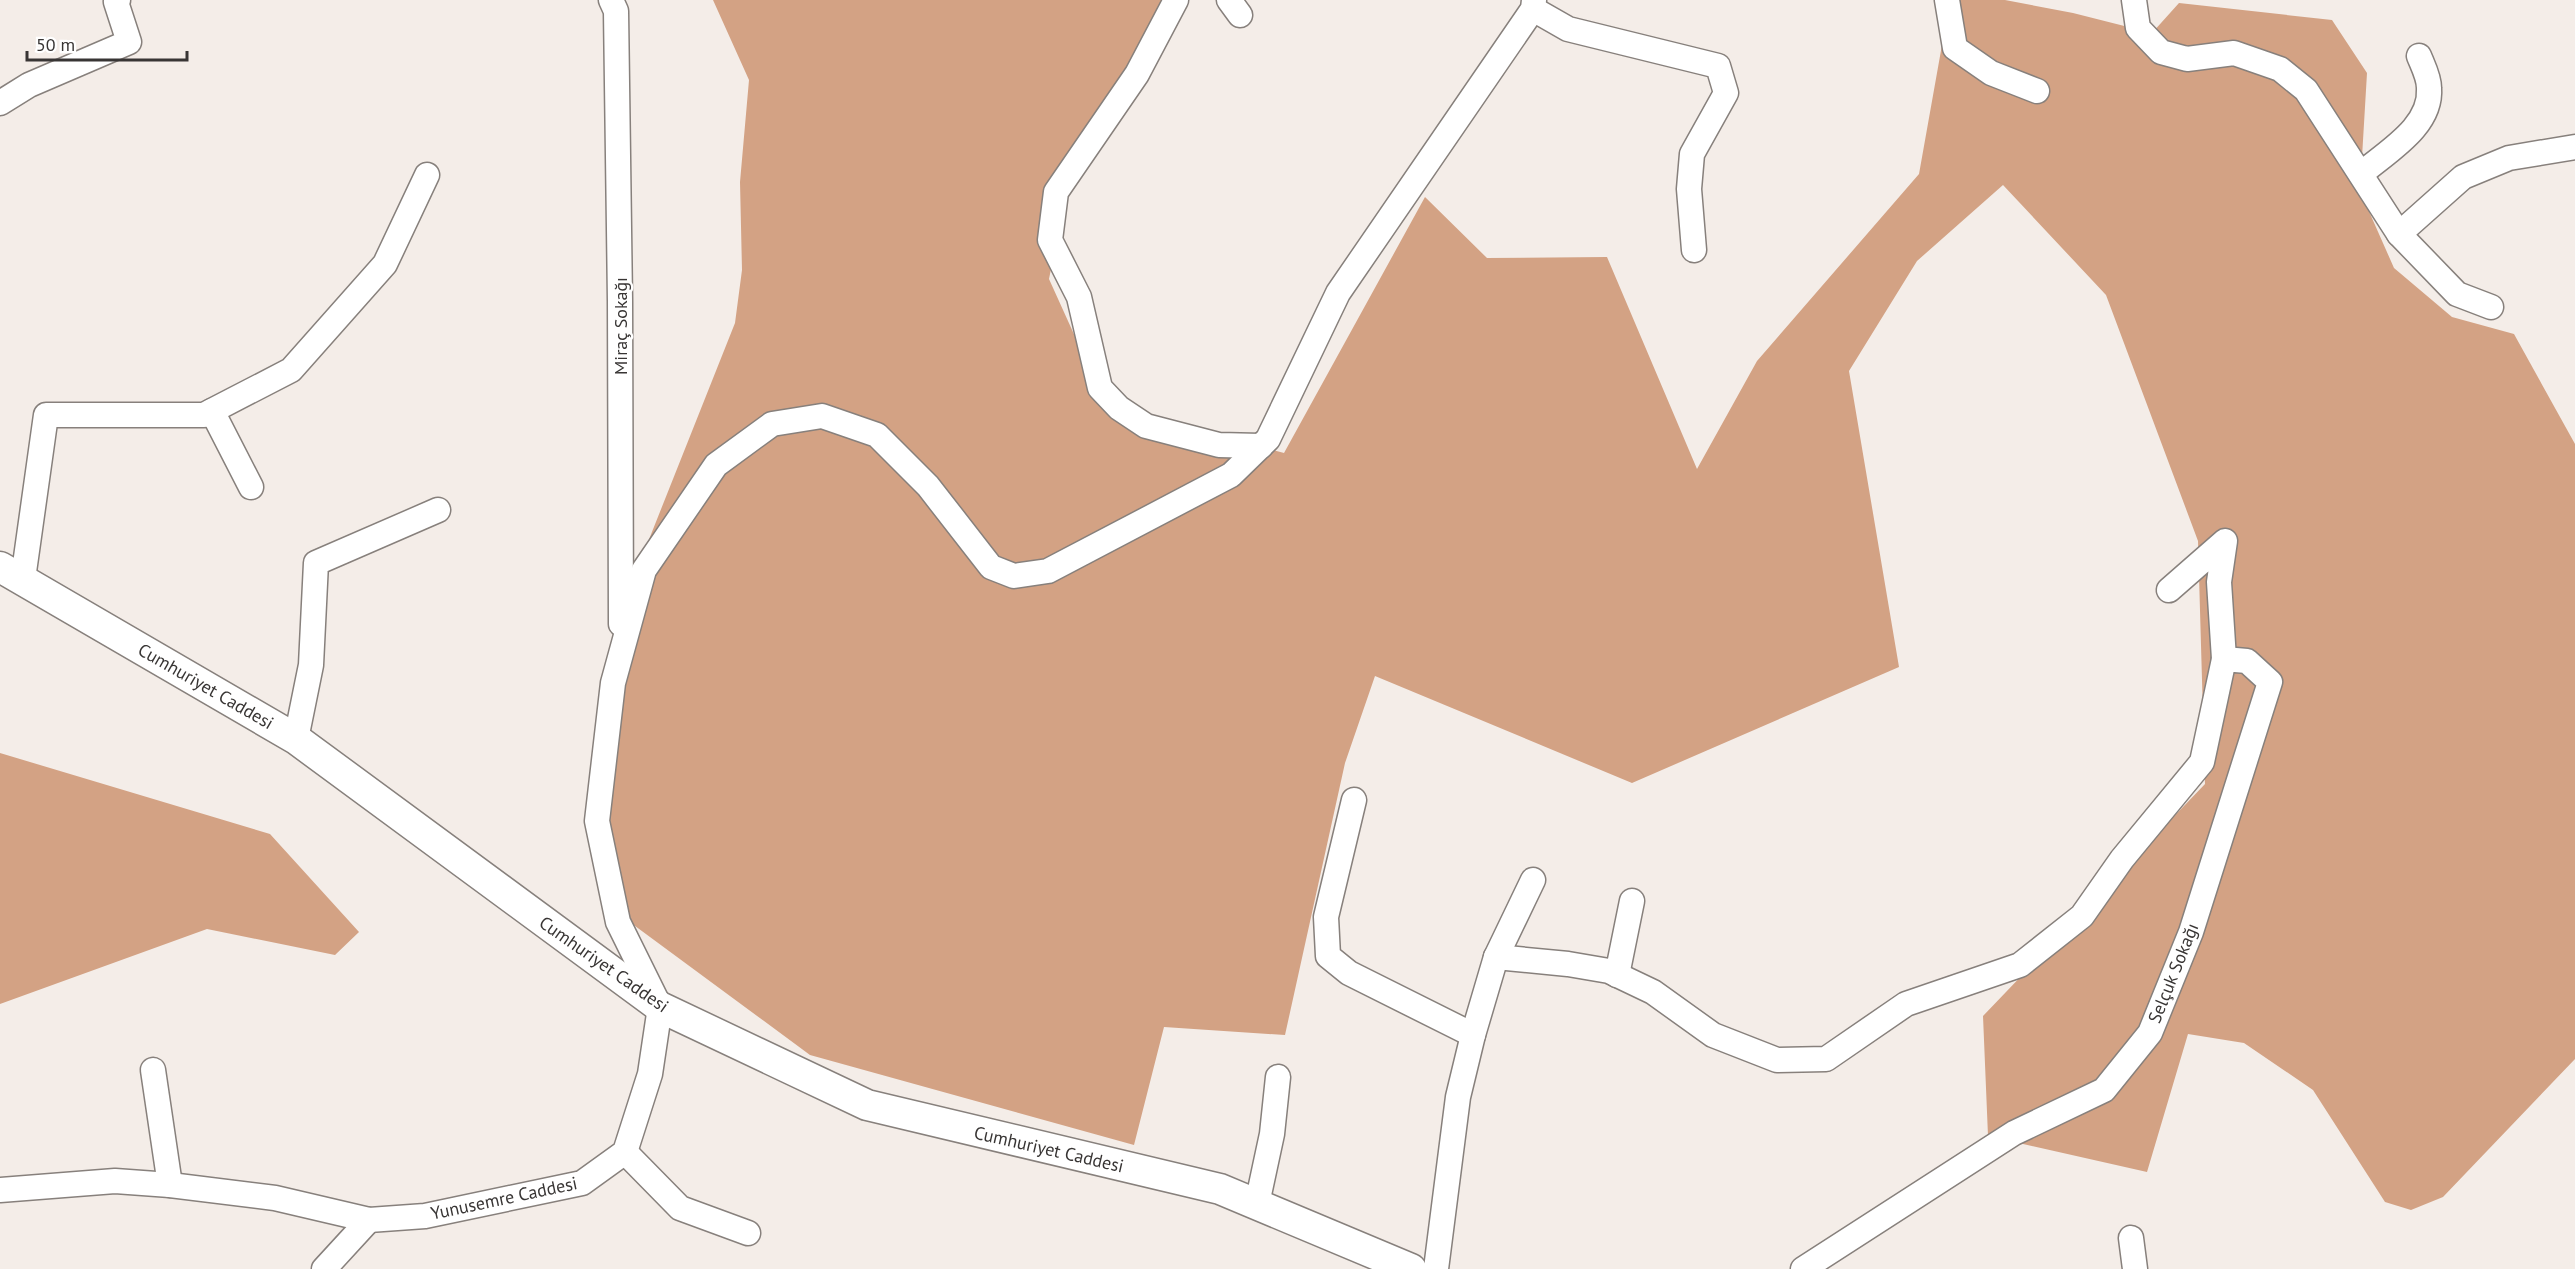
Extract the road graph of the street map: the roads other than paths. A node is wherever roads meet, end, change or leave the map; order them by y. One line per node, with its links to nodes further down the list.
1 (118, 0): 9 (street)
2 (611, 0): 22 (street, Miraç Sokağı)
3 (1176, 0): 17 (street)
4 (1947, 0): 8 (street)
5 (2134, 0): 11 (street)
6 (1534, 4): 14 (street); 17 (street)
7 (2419, 56): 11 (street)
8 (2037, 91)
9 (0, 103)
10 (2575, 147): 13 (street)
11 (2361, 174): 13 (street)
12 (426, 175): 16 (street)
13 (2399, 234): 15 (street)
14 (1694, 250)
15 (2492, 307)
16 (212, 411): 18 (street); 20 (street)
17 (1261, 446): 22 (street)
18 (251, 487)
19 (438, 510): 24 (street)
20 (11, 573): 24 (main road, Cumhuriyet Caddesi)
21 (2169, 590): 23 (street)
22 (621, 654): 30 (street)
23 (2224, 658): 29 (street); 44 (street, Selçuk Sokağı)
24 (296, 739): 30 (main road, Cumhuriyet Caddesi)
25 (1354, 800): 31 (street)
26 (1533, 880): 28 (street)
27 (1632, 902): 29 (street)
28 (1496, 957): 29 (street); 31 (street)
29 (1617, 975)
30 (660, 1007): 34 (street); 37 (main road, Cumhuriyet Caddesi)
31 (1473, 1035): 43 (street)
32 (153, 1070): 35 (street)
33 (1278, 1077): 37 (street)
34 (625, 1152): 38 (street, Yunusemre Caddesi); 39 (street)
35 (170, 1185): 36 (street, Yunusemre Caddesi); 38 (street, Yunusemre Caddesi)
36 (0, 1190)
37 (1257, 1204): 42 (main road, Cumhuriyet Caddesi)
38 (369, 1220): 41 (street)
39 (748, 1233)
40 (2131, 1238): 45 (street)
41 (324, 1269)
42 (1411, 1269)
43 (1436, 1269)
44 (1803, 1269)
45 (2135, 1269)

